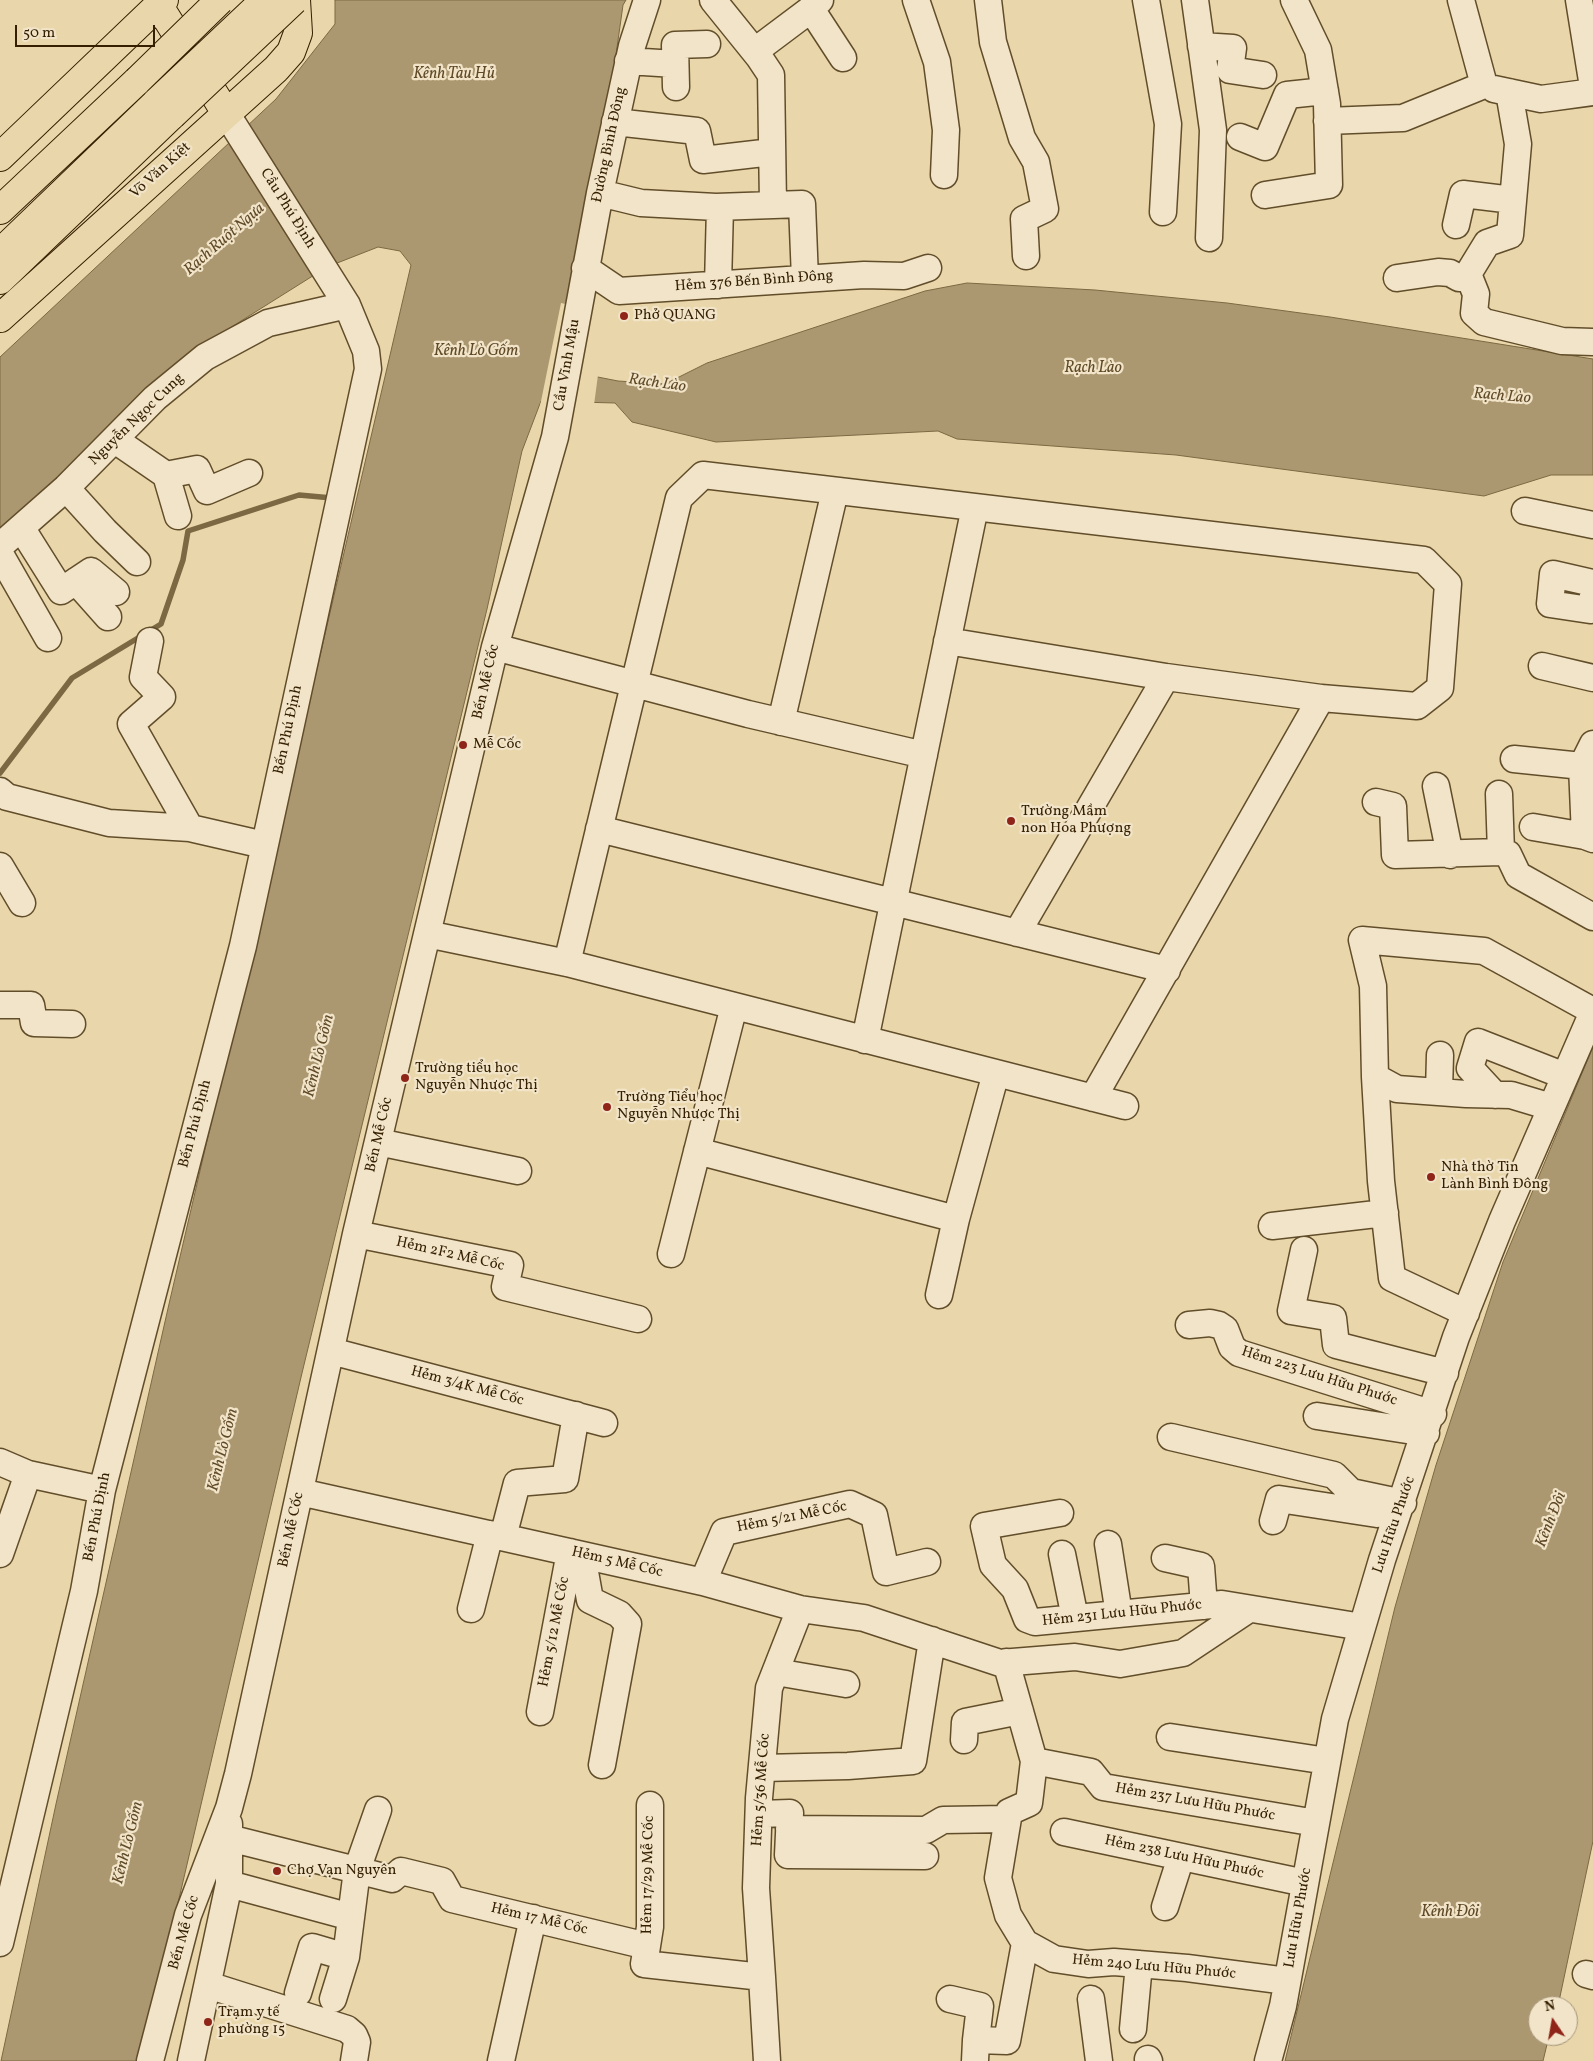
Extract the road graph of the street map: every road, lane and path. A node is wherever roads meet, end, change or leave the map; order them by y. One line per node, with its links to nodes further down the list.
1 (220, 0): 40 (main road, bridge)
2 (265, 0): 27 (main road, bridge)
3 (646, 0): 20 (street, Đường Bình Đông)
4 (713, 0): 18 (street)
5 (916, 0): 34 (street)
6 (988, 0): 45 (street)
7 (1146, 0): 41 (street)
8 (1195, 0): 17 (street)
9 (1294, 0): 24 (street)
10 (1461, 0): 22 (street)
11 (1579, 0): 15 (street)
12 (162, 3): 28 (main road); 33 (main road)
13 (296, 4): 27 (main road, bridge); 28 (main road, Võ Văn Kiệt)
14 (815, 5): 18 (street); 19 (street)
15 (1589, 41): 23 (street)
16 (708, 44): 20 (street)
17 (1201, 46): 21 (street); 43 (street)
18 (755, 51): 32 (street)
19 (843, 58)
20 (628, 61): 30 (street, Đường Bình Đông)
21 (1263, 75)
22 (1484, 85): 25 (street); 29 (street)
23 (1593, 87)
24 (1325, 91): 29 (street); 31 (street)
25 (1509, 92): 26 (street); 37 (street)
26 (1593, 92)
27 (164, 108): 44 (main road); 51 (main road)
28 (231, 120): 54 (street, Cầu Phú Định); 55 (main road, Võ Văn Kiệt)
29 (1327, 121): 36 (street)
30 (615, 122): 32 (street); 35 (street, Đường Bình Đông)
31 (1240, 137)
32 (772, 152): 38 (street)
33 (0, 157)
34 (944, 176)
35 (600, 193): 39 (street); 46 (street, Đường Bình Đông)
36 (1265, 195)
37 (1513, 200): 42 (street); 48 (street)
38 (773, 204): 39 (street); 50 (street)
39 (720, 207): 52 (street)
40 (0, 210)
41 (1163, 212)
42 (1456, 225)
43 (1209, 238)
44 (0, 253)
45 (1026, 256)
46 (586, 268): 52 (street, Hẻm 376 Bến Bình Đông); 53 (street, Đường Bình Đông)
47 (928, 268): 50 (street, Hẻm 376 Bến Bình Đông)
48 (1468, 274): 49 (street); 56 (street)
49 (1397, 278)
50 (805, 279): 52 (street, Hẻm 376 Bến Bình Đông)
51 (0, 280)
52 (718, 285)
53 (581, 293): 57 (street, Cầu Vĩnh Mậu)
54 (347, 305): 58 (street, Nguyễn Ngọc Cung); 97 (street, Bến Phú Định)
55 (0, 318)
56 (1593, 342)
57 (555, 437): 79 (street, Bến Mễ Cốc)
58 (115, 440): 60 (street); 61 (street, Nguyễn Ngọc Cung)
59 (249, 473): 60 (street)
60 (166, 475): 65 (street)
61 (66, 488): 67 (street, Nguyễn Ngọc Cung); 70 (street)
62 (836, 491): 63 (street); 83 (street); 85 (street)
63 (975, 507): 78 (street); 84 (street)
64 (1525, 511): 66 (street)
65 (178, 516)
66 (1593, 525)
67 (22, 529): 68 (street, Nguyễn Ngọc Cung); 71 (street)
68 (0, 546)
69 (0, 554): 76 (street)
70 (137, 562)
71 (76, 581): 73 (street); 75 (street)
72 (1593, 583): 74 (street)
73 (116, 592)
74 (1593, 596)
75 (108, 617)
76 (48, 638)
77 (150, 641): 93 (street)
78 (947, 642): 81 (street); 86 (street)
79 (495, 647): 83 (street); 105 (street, Bến Mễ Cốc)
80 (1542, 666): 82 (street)
81 (1166, 677): 84 (street); 104 (street)
82 (1593, 678)
83 (634, 684): 85 (street); 95 (street)
84 (1320, 698): 107 (street)
85 (781, 722): 86 (street)
86 (924, 755): 101 (street)
87 (1587, 755): 88 (street); 96 (street)
88 (1514, 759)
89 (1436, 786): 99 (street)
90 (1499, 794): 98 (street)
91 (2, 796): 93 (street)
92 (1376, 802): 99 (street)
93 (190, 828): 97 (street)
94 (1533, 828): 96 (street)
95 (599, 829): 101 (street); 106 (street)
96 (1589, 838)
97 (264, 845): 144 (street, Bến Phú Định)
98 (1501, 852): 99 (street); 103 (street)
99 (1450, 855)
100 (0, 866): 102 (street)
101 (894, 902): 104 (street); 112 (street)
102 (22, 903)
103 (1593, 917)
104 (1017, 933): 107 (street)
105 (427, 934): 106 (street); 122 (street, Bến Mễ Cốc)
106 (567, 963): 109 (street)
107 (1166, 970): 119 (street)
108 (0, 1005): 111 (street)
109 (734, 1006): 112 (street); 123 (street)
110 (1593, 1011): 115 (street, Lưu Hữu Phước); 116 (street)
111 (72, 1024)
112 (865, 1040): 114 (street)
113 (1440, 1055): 117 (street)
114 (996, 1073): 119 (street); 126 (street)
115 (1565, 1076): 118 (street); 121 (street, Lưu Hữu Phước)
116 (1375, 1077): 117 (street); 125 (street)
117 (1438, 1092): 118 (street)
118 (1495, 1095): 121 (street)
119 (1093, 1098): 120 (street)
120 (1125, 1106)
121 (1551, 1107): 132 (street, Lưu Hữu Phước)
122 (378, 1142): 124 (street); 128 (street, Bến Mễ Cốc)
123 (697, 1151): 126 (street); 130 (street)
124 (518, 1171)
125 (1385, 1213): 127 (street); 132 (street)
126 (956, 1219): 131 (street)
127 (1272, 1226)
128 (356, 1234): 133 (street, Hẻm 2F2 Mễ Cốc); 135 (street, Bến Mễ Cốc)
129 (1304, 1250): 136 (street)
130 (671, 1254)
131 (939, 1295)
132 (1466, 1313): 136 (street, Lưu Hữu Phước)
133 (638, 1319)
134 (1190, 1325): 140 (street, Hẻm 223 Lưu Hữu Phước)
135 (331, 1351): 137 (street, Hẻm 3/4K Mễ Cốc); 145 (street, Bến Mễ Cốc)
136 (1445, 1373): 140 (street, Lưu Hữu Phước)
137 (576, 1415): 139 (street, Hẻm 3/4K Mễ Cốc); 149 (street)
138 (1317, 1416): 140 (street)
139 (604, 1423)
140 (1429, 1423): 146 (street, Lưu Hữu Phước)
141 (1171, 1437): 146 (street)
142 (0, 1462): 143 (street)
143 (28, 1474): 144 (street); 151 (street)
144 (102, 1490): 195 (street, Bến Phú Định)
145 (300, 1492): 149 (street, Hẻm 5 Mễ Cốc); 177 (street, Bến Mễ Cốc)
146 (1400, 1510): 148 (street); 163 (street, Lưu Hữu Phước)
147 (1060, 1513): 162 (street, Hẻm 231 Lưu Hữu Phước)
148 (1273, 1521)
149 (496, 1536): 152 (street, Hẻm 5 Mễ Cốc); 158 (street)
150 (1108, 1544): 161 (street)
151 (0, 1554)
152 (576, 1554): 156 (street, Hẻm 5 Mễ Cốc); 169 (street, Hẻm 5/12 Mễ Cốc); 174 (street)
153 (1062, 1554): 162 (street)
154 (1166, 1558): 157 (street)
155 (927, 1562): 156 (street, Hẻm 5/21 Mễ Cốc)
156 (703, 1582): 159 (street, Hẻm 5 Mễ Cốc)
157 (1204, 1606): 160 (street, Hẻm 231 Lưu Hữu Phước); 161 (street, Hẻm 231 Lưu Hữu Phước)
158 (471, 1609)
159 (800, 1609): 164 (street, Hẻm 5 Mễ Cốc); 166 (street, Hẻm 5/36 Mễ Cốc)
160 (1249, 1609): 163 (street, Hẻm 231 Lưu Hữu Phước); 165 (street, Hẻm 231 Lưu Hữu Phước)
161 (1119, 1614): 162 (street, Hẻm 231 Lưu Hữu Phước)
162 (1075, 1618)
163 (1362, 1627): 173 (street, Lưu Hữu Phước)
164 (932, 1640): 165 (street, Hẻm 231 Lưu Hữu Phước); 175 (street)
165 (1006, 1662): 168 (street)
166 (776, 1672): 167 (street); 175 (street, Hẻm 5/36 Mễ Cốc)
167 (846, 1684)
168 (1020, 1711): 171 (street); 172 (street)
169 (540, 1712)
170 (1170, 1737): 173 (street)
171 (964, 1740)
172 (1034, 1761): 180 (street); 181 (street, Hẻm 237 Lưu Hữu Phước)
173 (1327, 1761): 181 (street, Lưu Hữu Phước)
174 (602, 1765)
175 (762, 1768): 179 (street, Hẻm 5/36 Mễ Cốc)
176 (650, 1805): 197 (street, Hẻm 17/29 Mễ Cốc)
177 (230, 1808): 184 (street, Bến Mễ Cốc); 191 (street, Bến Mễ Cốc)
178 (378, 1810): 187 (street)
179 (759, 1814): 182 (street); 200 (street, Hẻm 5/36 Mễ Cốc)
180 (1007, 1820): 182 (street); 196 (street)
181 (1316, 1823): 189 (street, Lưu Hữu Phước)
182 (789, 1829): 185 (street)
183 (1064, 1832): 186 (street, Hẻm 238 Lưu Hữu Phước)
184 (229, 1838): 187 (street, Hẻm 17 Mễ Cốc); 188 (street, Bến Mễ Cốc)
185 (925, 1856)
186 (1181, 1857): 189 (street, Hẻm 238 Lưu Hữu Phước); 190 (street)
187 (357, 1870): 192 (street); 193 (street, Hẻm 17 Mễ Cốc)
188 (229, 1884): 192 (street); 194 (street, Bến Mễ Cốc)
189 (1305, 1884): 201 (street, Lưu Hữu Phước)
190 (1165, 1907)
191 (188, 1915): 194 (street); 209 (street, Bến Mễ Cốc)
192 (351, 1917): 198 (street)
193 (533, 1918): 197 (street, Hẻm 17 Mễ Cốc); 212 (street)
194 (222, 1922): 202 (street, Bến Mễ Cốc)
195 (0, 1943)
196 (1025, 1943): 199 (street, Hẻm 240 Lưu Hữu Phước); 208 (street)
197 (647, 1946): 200 (street)
198 (346, 1957): 203 (street); 204 (street)
199 (1139, 1964): 201 (street, Hẻm 240 Lưu Hữu Phước); 207 (street)
200 (762, 1977): 213 (street)
201 (1287, 1981): 215 (street, Lưu Hữu Phước)
202 (208, 1985): 210 (street, Bến Mễ Cốc); 211 (street)
203 (298, 1993)
204 (333, 1999)
205 (950, 1999): 208 (street)
206 (1091, 1999): 214 (street)
207 (1133, 2029)
208 (976, 2051)
209 (150, 2061)
210 (191, 2061)
211 (354, 2061)
212 (501, 2061)
213 (767, 2061)
214 (1099, 2061)
215 (1268, 2061)

